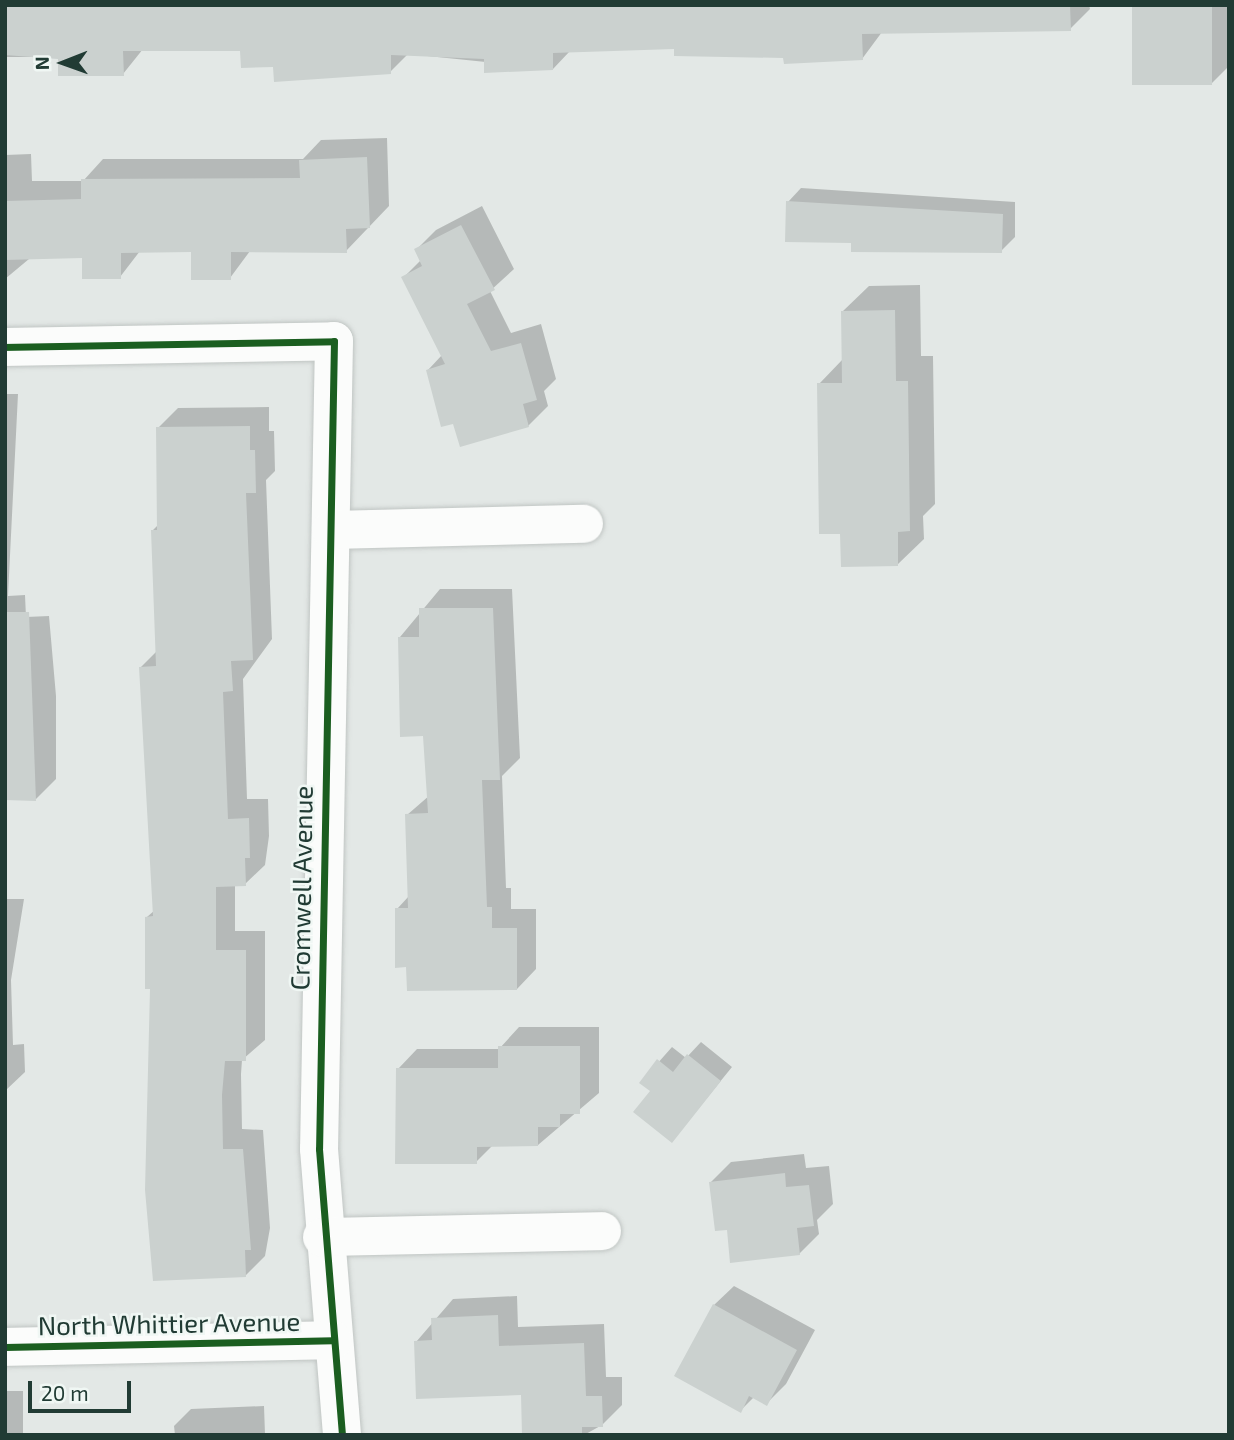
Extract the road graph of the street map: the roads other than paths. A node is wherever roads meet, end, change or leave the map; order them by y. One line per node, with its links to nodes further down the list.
1 (5, 347): 3 (street, Cromwell Avenue)
2 (584, 524): 3 (street)
3 (331, 530): 5 (street, Cromwell Avenue)
4 (602, 1231): 5 (street)
5 (322, 1237): 6 (street, Cromwell Avenue)
6 (333, 1340): 7 (street, North Whittier Avenue); 8 (street, Cromwell Avenue)
7 (5, 1347)
8 (342, 1435)

